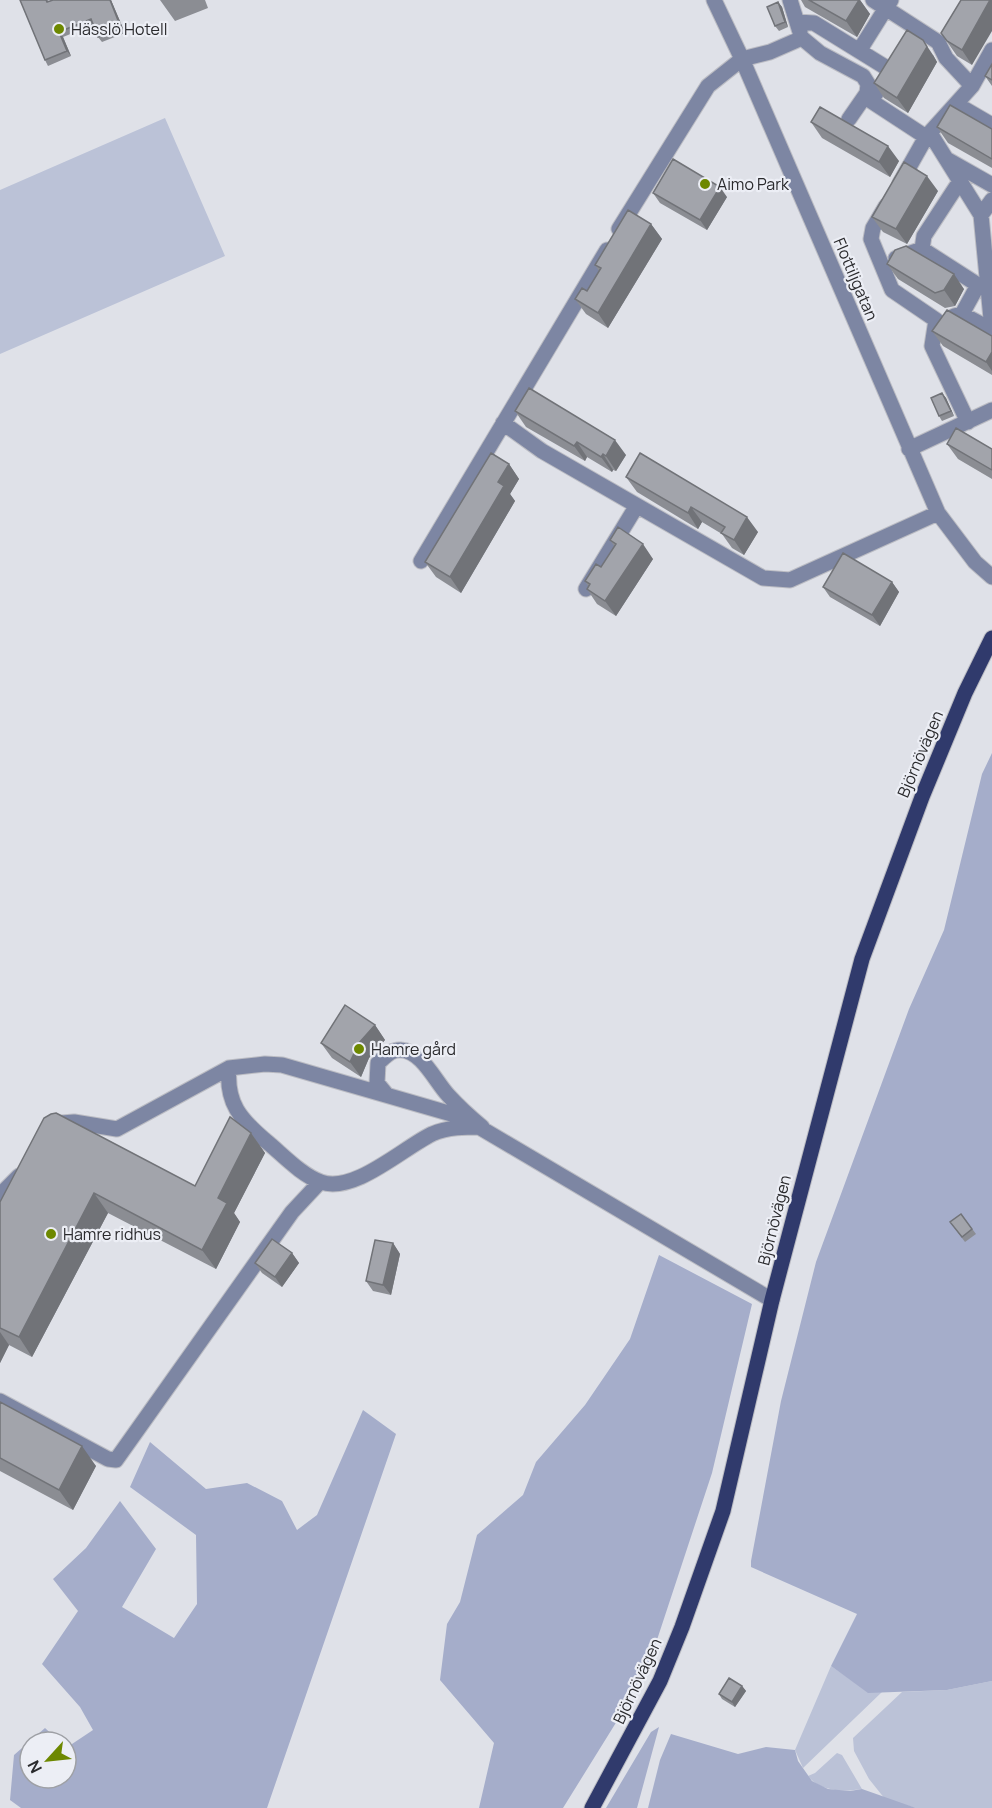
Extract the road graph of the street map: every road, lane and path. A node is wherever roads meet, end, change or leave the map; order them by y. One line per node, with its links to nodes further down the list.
1 (714, 0): 11 (street, Flottiljgatan)
2 (873, 0): 3 (street)
3 (888, 4): 6 (street); 10 (street)
4 (794, 7): 7 (street); 10 (street)
5 (948, 25): 8 (street)
6 (917, 28): 8 (street); 12 (street)
7 (802, 38): 11 (street); 14 (street)
8 (938, 42): 13 (street)
9 (992, 50): 13 (street)
10 (859, 51): 12 (street)
11 (742, 59): 32 (street); 33 (street, Flottiljgatan)
12 (890, 70): 14 (street)
13 (972, 86): 15 (street)
14 (872, 91): 16 (street); 18 (street)
15 (956, 104): 17 (street); 18 (street)
16 (849, 119)
17 (992, 125)
18 (928, 135): 19 (street); 25 (street)
19 (946, 159): 20 (street); 21 (street)
20 (960, 181): 23 (street); 24 (street)
21 (992, 185)
22 (992, 200): 23 (street)
23 (981, 215): 26 (street)
24 (921, 249): 25 (street); 26 (street)
25 (881, 264): 28 (street)
26 (983, 284): 27 (street); 29 (street)
27 (962, 314): 28 (street); 29 (street)
28 (936, 320): 31 (street)
29 (992, 329)
30 (992, 410): 31 (street)
31 (968, 422): 33 (street)
32 (503, 423): 34 (street); 36 (street)
33 (909, 449): 35 (street, Flottiljgatan)
34 (636, 507): 35 (street); 38 (street)
35 (938, 513): 37 (street, Flottiljgatan)
36 (421, 561)
37 (992, 577)
38 (586, 589)
39 (992, 638): 47 (main road, Björnövägen)
40 (229, 1068): 41 (street); 43 (street); 45 (street)
41 (386, 1094): 42 (street); 42 (street)
42 (482, 1127): 45 (street); 47 (street)
43 (41, 1142)
44 (29, 1162): 46 (street)
45 (320, 1182): 48 (street)
46 (0, 1195)
47 (772, 1300): 49 (main road, Björnövägen)
48 (0, 1401)
49 (592, 1808)

